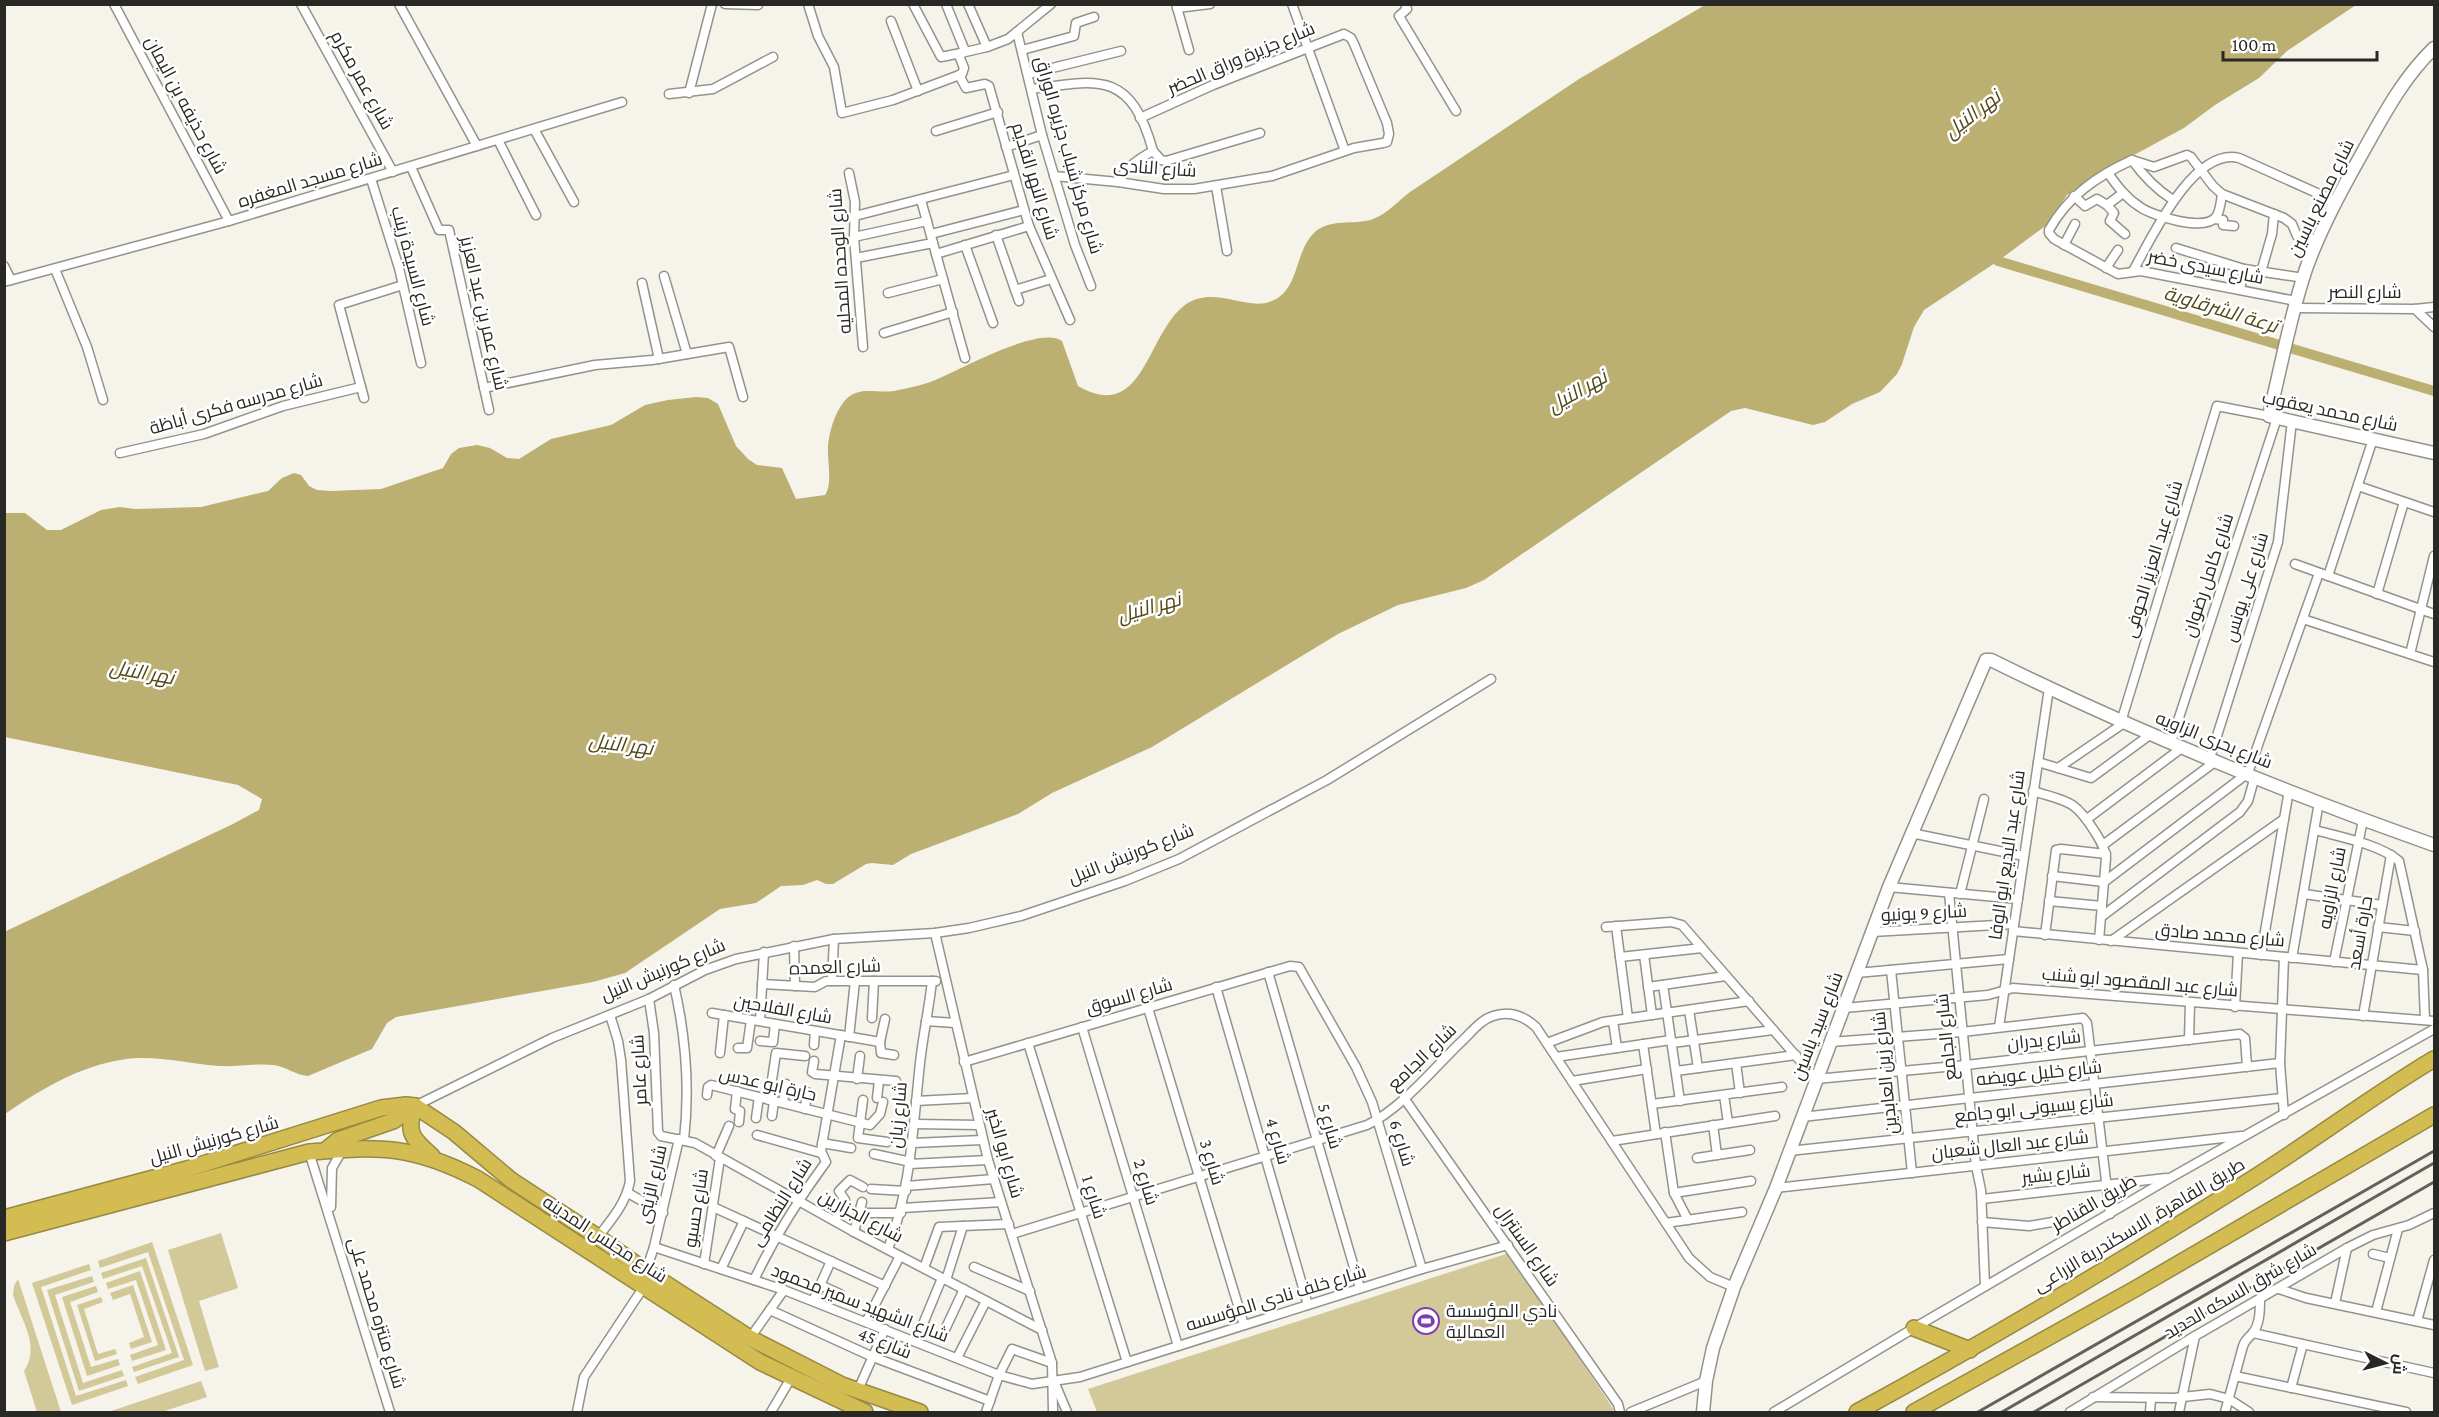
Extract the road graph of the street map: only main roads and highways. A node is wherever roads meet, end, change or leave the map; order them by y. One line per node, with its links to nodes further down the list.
1 (2434, 1059): 3 (highway, طريق القاهرة, الاسكندرية الزراعى)
2 (2434, 1072): 3 (highway)
3 (2381, 1091): 12 (highway, طريق القاهرة, الاسكندرية الزراعى)
4 (415, 1106): 6 (highway); 8 (highway); 9 (highway, شارع كورنيش النيل); 14 (highway, شارع مجلس المدينه)
5 (2434, 1115): 16 (highway)
6 (325, 1150): 7 (highway, شارع مجلس المدينه); 8 (highway, شارع مجلس المدينه)
7 (309, 1152): 10 (highway, شارع كورنيش النيل)
8 (436, 1159): 13 (highway, شارع مجلس المدينه)
9 (4, 1218)
10 (4, 1233)
11 (1914, 1328): 12 (highway)
12 (1970, 1350): 15 (highway, طريق القاهرة, الاسكندرية الزراعى)
13 (865, 1413)
14 (920, 1413)
15 (1857, 1413)
16 (1914, 1413)

